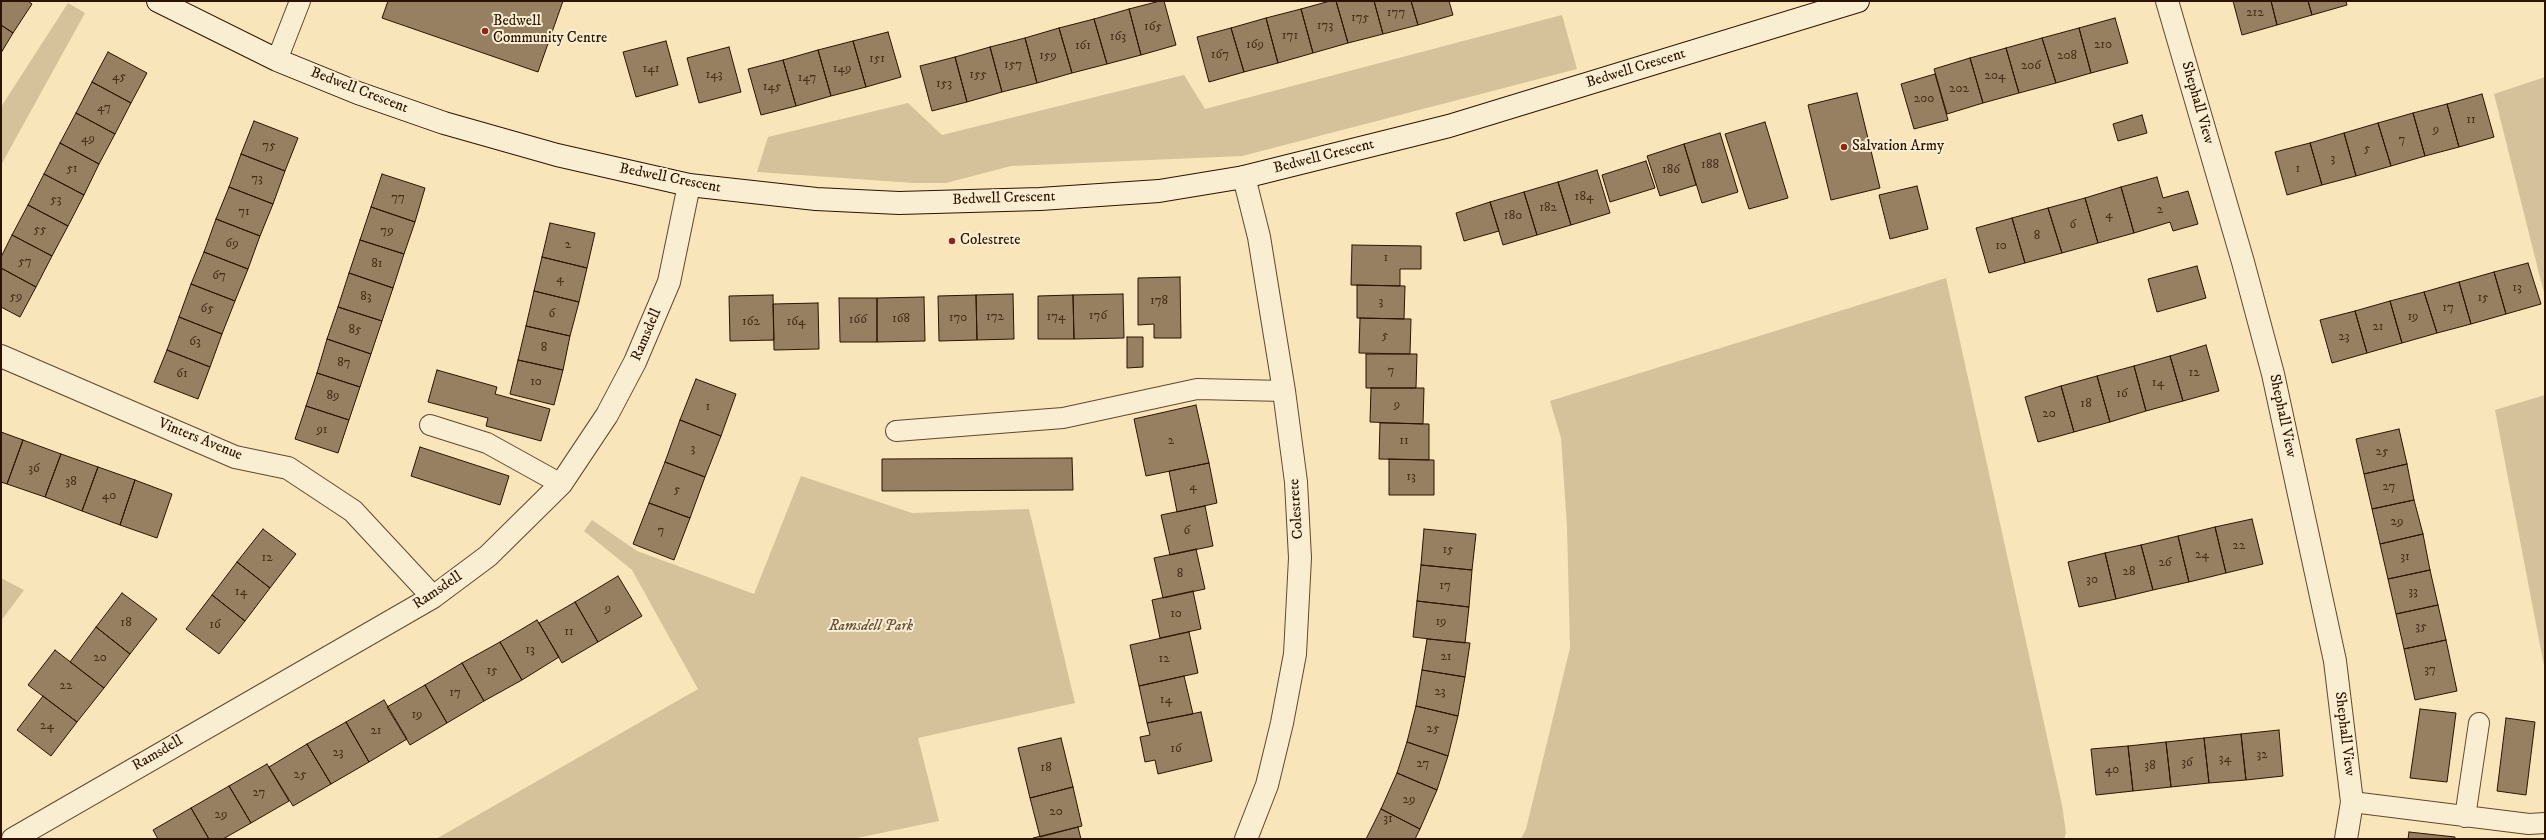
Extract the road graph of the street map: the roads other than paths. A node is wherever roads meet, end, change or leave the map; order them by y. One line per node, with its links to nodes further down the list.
1 (158, 1): 6 (street, Bedwell Crescent)
2 (300, 1): 6 (lane)
3 (1858, 1): 5 (street, Bedwell Crescent)
4 (2167, 1): 16 (street, Shephall View)
5 (1815, 7): 7 (street, Bedwell Crescent)
6 (277, 60): 8 (street, Bedwell Crescent)
7 (1244, 177): 8 (street, Bedwell Crescent); 10 (street, Colestrete)
8 (689, 185): 13 (street, Ramsdell)
9 (1, 356): 14 (street, Vinters Avenue)
10 (1284, 391): 12 (lane); 20 (street, Colestrete)
11 (430, 425): 13 (lane)
12 (896, 431)
13 (561, 484): 14 (street, Ramsdell)
14 (432, 597): 19 (street, Ramsdell)
15 (2479, 723): 17 (lane)
16 (2352, 802): 17 (lane); 21 (street, Shephall View)
17 (2465, 817): 18 (lane)
18 (2545, 823)
19 (13, 839)
20 (1246, 839)
21 (2346, 839)

